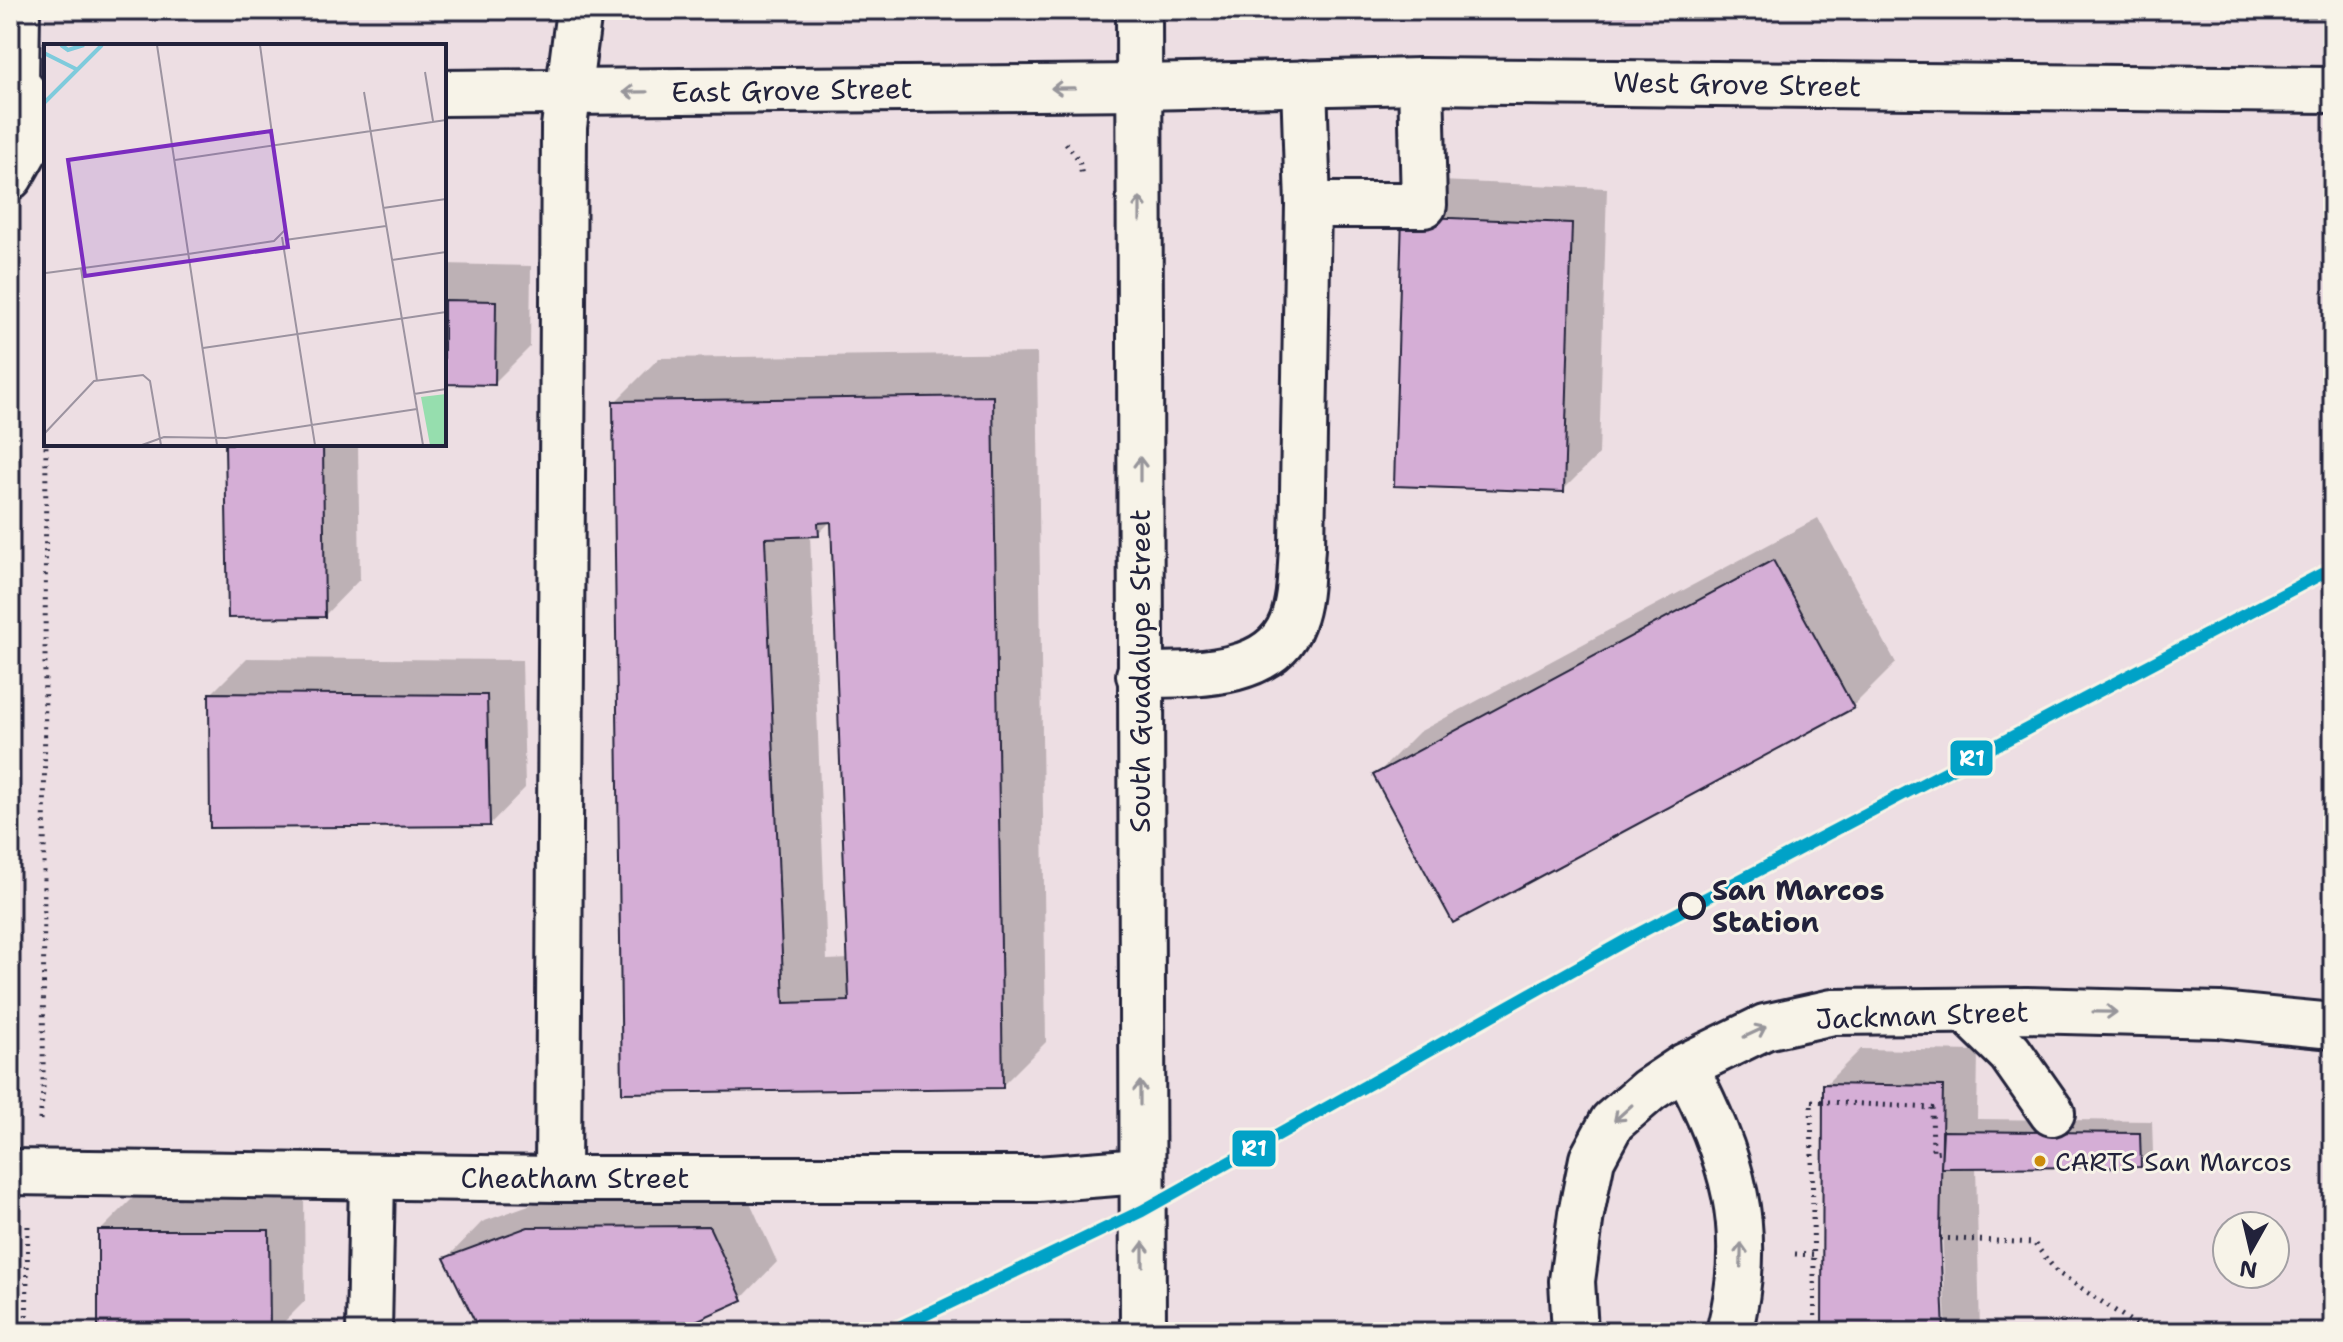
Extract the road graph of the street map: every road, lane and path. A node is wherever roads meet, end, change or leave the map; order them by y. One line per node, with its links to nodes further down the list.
1 (17, 10): 5 (street)
2 (579, 10): 10 (street)
3 (1139, 10): 7 (street, South Guadalupe Street)
4 (1421, 81): 6 (street, West Grove Street); 8 (street, West Grove Street); 16 (street)
5 (13, 83): 11 (street)
6 (1304, 83): 7 (street, West Grove Street); 16 (street)
7 (1141, 87): 10 (street, East Grove Street, one-way to 10); 18 (street, South Guadalupe Street, one-way to 7)
8 (2333, 90)
9 (446, 93): 10 (street, East Grove Street)
10 (568, 93): 28 (street)
11 (44, 118)
12 (44, 129): 14 (street)
13 (1056, 136): 15 (path)
14 (10, 177)
15 (1084, 182)
16 (1308, 205): 18 (street)
17 (46, 446): 22 (path)
18 (1139, 675): 25 (street, South Guadalupe Street, one-way to 18)
19 (1967, 1011): 20 (street, Jackman Street, one-way to 20); 21 (street, Jackman Street, one-way to 19); 23 (street)
20 (2332, 1019)
21 (1685, 1066): 34 (street, Jackman Street, one-way to 34); 35 (street, one-way to 21)
22 (43, 1091)
23 (2052, 1113)
24 (1942, 1151): 36 (path)
25 (1141, 1171): 28 (street, Cheatham Street); 33 (street, South Guadalupe Street, one-way to 25)
26 (10, 1172): 27 (street, Cheatham Street)
27 (372, 1177): 28 (street, Cheatham Street); 32 (street)
28 (558, 1179)
29 (1940, 1238): 37 (path)
30 (26, 1245): 31 (path)
31 (26, 1332)
32 (369, 1332)
33 (1143, 1332)
34 (1575, 1332)
35 (1729, 1332)
36 (1815, 1332)
37 (2147, 1332)

